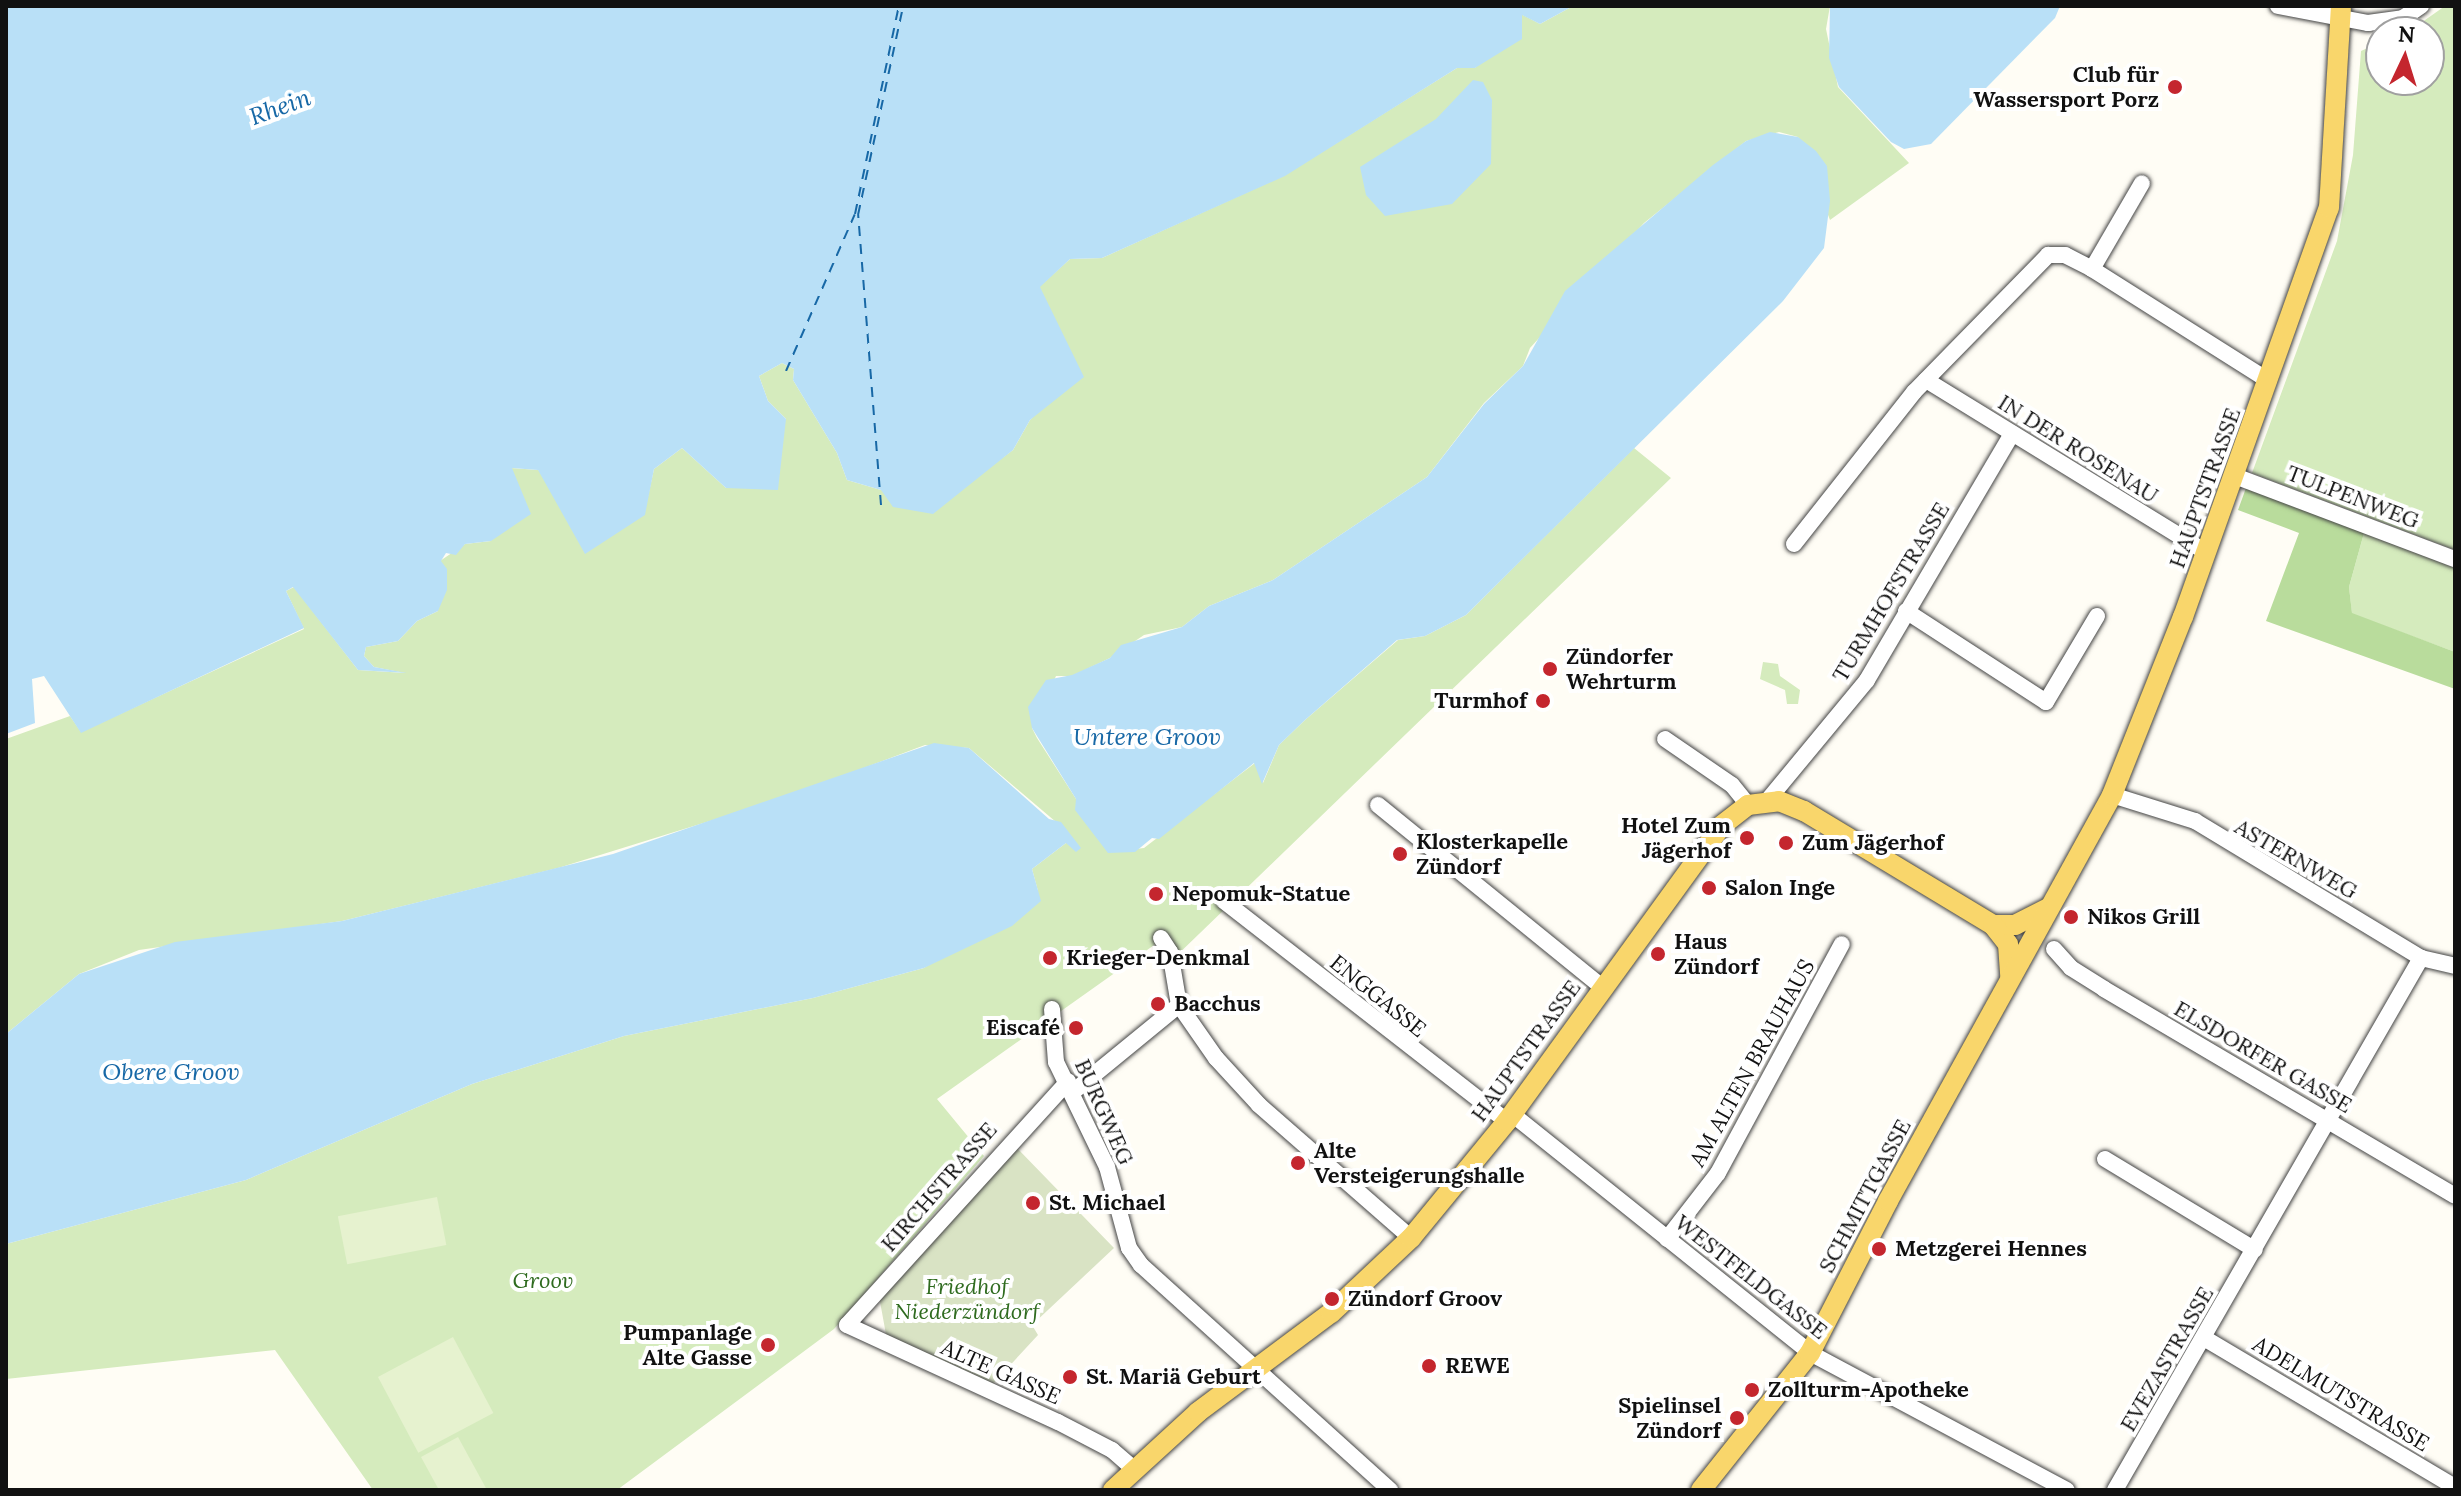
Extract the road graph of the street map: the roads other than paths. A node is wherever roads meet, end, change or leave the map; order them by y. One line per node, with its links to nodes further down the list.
1 (2278, 6): 3 (street)
2 (2421, 6): 3 (street)
3 (2340, 13): 7 (main road, HAUPTSTRASSE)
4 (2142, 183): 5 (street)
5 (2092, 269): 6 (street); 7 (street)
6 (1926, 380): 8 (street, IN DER ROSENAU); 10 (street)
7 (2269, 381): 9 (main road, HAUPTSTRASSE)
8 (2012, 434): 11 (street, IN DER ROSENAU); 13 (street, TURMHOFSTRASSE)
9 (2235, 476): 11 (main road, HAUPTSTRASSE); 12 (street, TULPENWEG)
10 (1794, 544)
11 (2207, 553): 16 (main road, HAUPTSTRASSE)
12 (2455, 559)
13 (1906, 611): 14 (street); 17 (street, TURMHOFSTRASSE)
14 (2097, 616)
15 (1665, 739): 17 (street)
16 (2112, 795): 20 (main road, HAUPTSTRASSE); 25 (street, ASTERNWEG)
17 (1757, 803): 21 (main road); 28 (main road, HAUPTSTRASSE)
18 (1378, 805): 28 (street)
19 (1224, 901): 32 (street, ENGGASSE)
20 (2047, 909): 21 (main road); 27 (main road, SCHMITTGASSE)
21 (1993, 925): 27 (main road)
22 (1161, 938): 29 (street)
23 (1842, 944): 37 (street, AM ALTEN BRAUHAUS)
24 (2054, 949): 33 (street, ELSDORFER GASSE)
25 (2421, 958): 26 (street, ASTERNWEG); 33 (street, EVEZASTRASSE)
26 (2455, 966)
27 (2010, 976): 41 (main road, SCHMITTGASSE)
28 (1602, 987): 32 (main road, HAUPTSTRASSE)
29 (1179, 1005): 31 (street, KIRCHSTRASSE); 36 (street)
30 (1052, 1009): 31 (street, BURGWEG)
31 (1071, 1086): 39 (street, KIRCHSTRASSE); 42 (street, BURGWEG)
32 (1509, 1118): 36 (main road, HAUPTSTRASSE); 37 (street, WESTFELDGASSE)
33 (2328, 1121): 35 (street, ELSDORFER GASSE); 38 (street, EVEZASTRASSE)
34 (2105, 1159): 38 (street)
35 (2455, 1196)
36 (1411, 1238): 42 (main road, HAUPTSTRASSE)
37 (1667, 1239): 41 (street, WESTFELDGASSE)
38 (2255, 1250): 40 (street, EVEZASTRASSE)
39 (847, 1325): 43 (street, ALTE GASSE)
40 (2204, 1338): 44 (street, ADELMUTSTRASSE); 49 (street, EVEZASTRASSE)
41 (1810, 1353): 47 (main road, SCHMITTGASSE); 48 (street, WESTFELDGASSE)
42 (1254, 1370): 43 (main road, HAUPTSTRASSE); 46 (street, BURGWEG)
43 (1133, 1468): 45 (main road, HAUPTSTRASSE)
44 (2455, 1487)
45 (1113, 1490)
46 (1390, 1490)
47 (1701, 1490)
48 (2067, 1490)
49 (2115, 1490)

